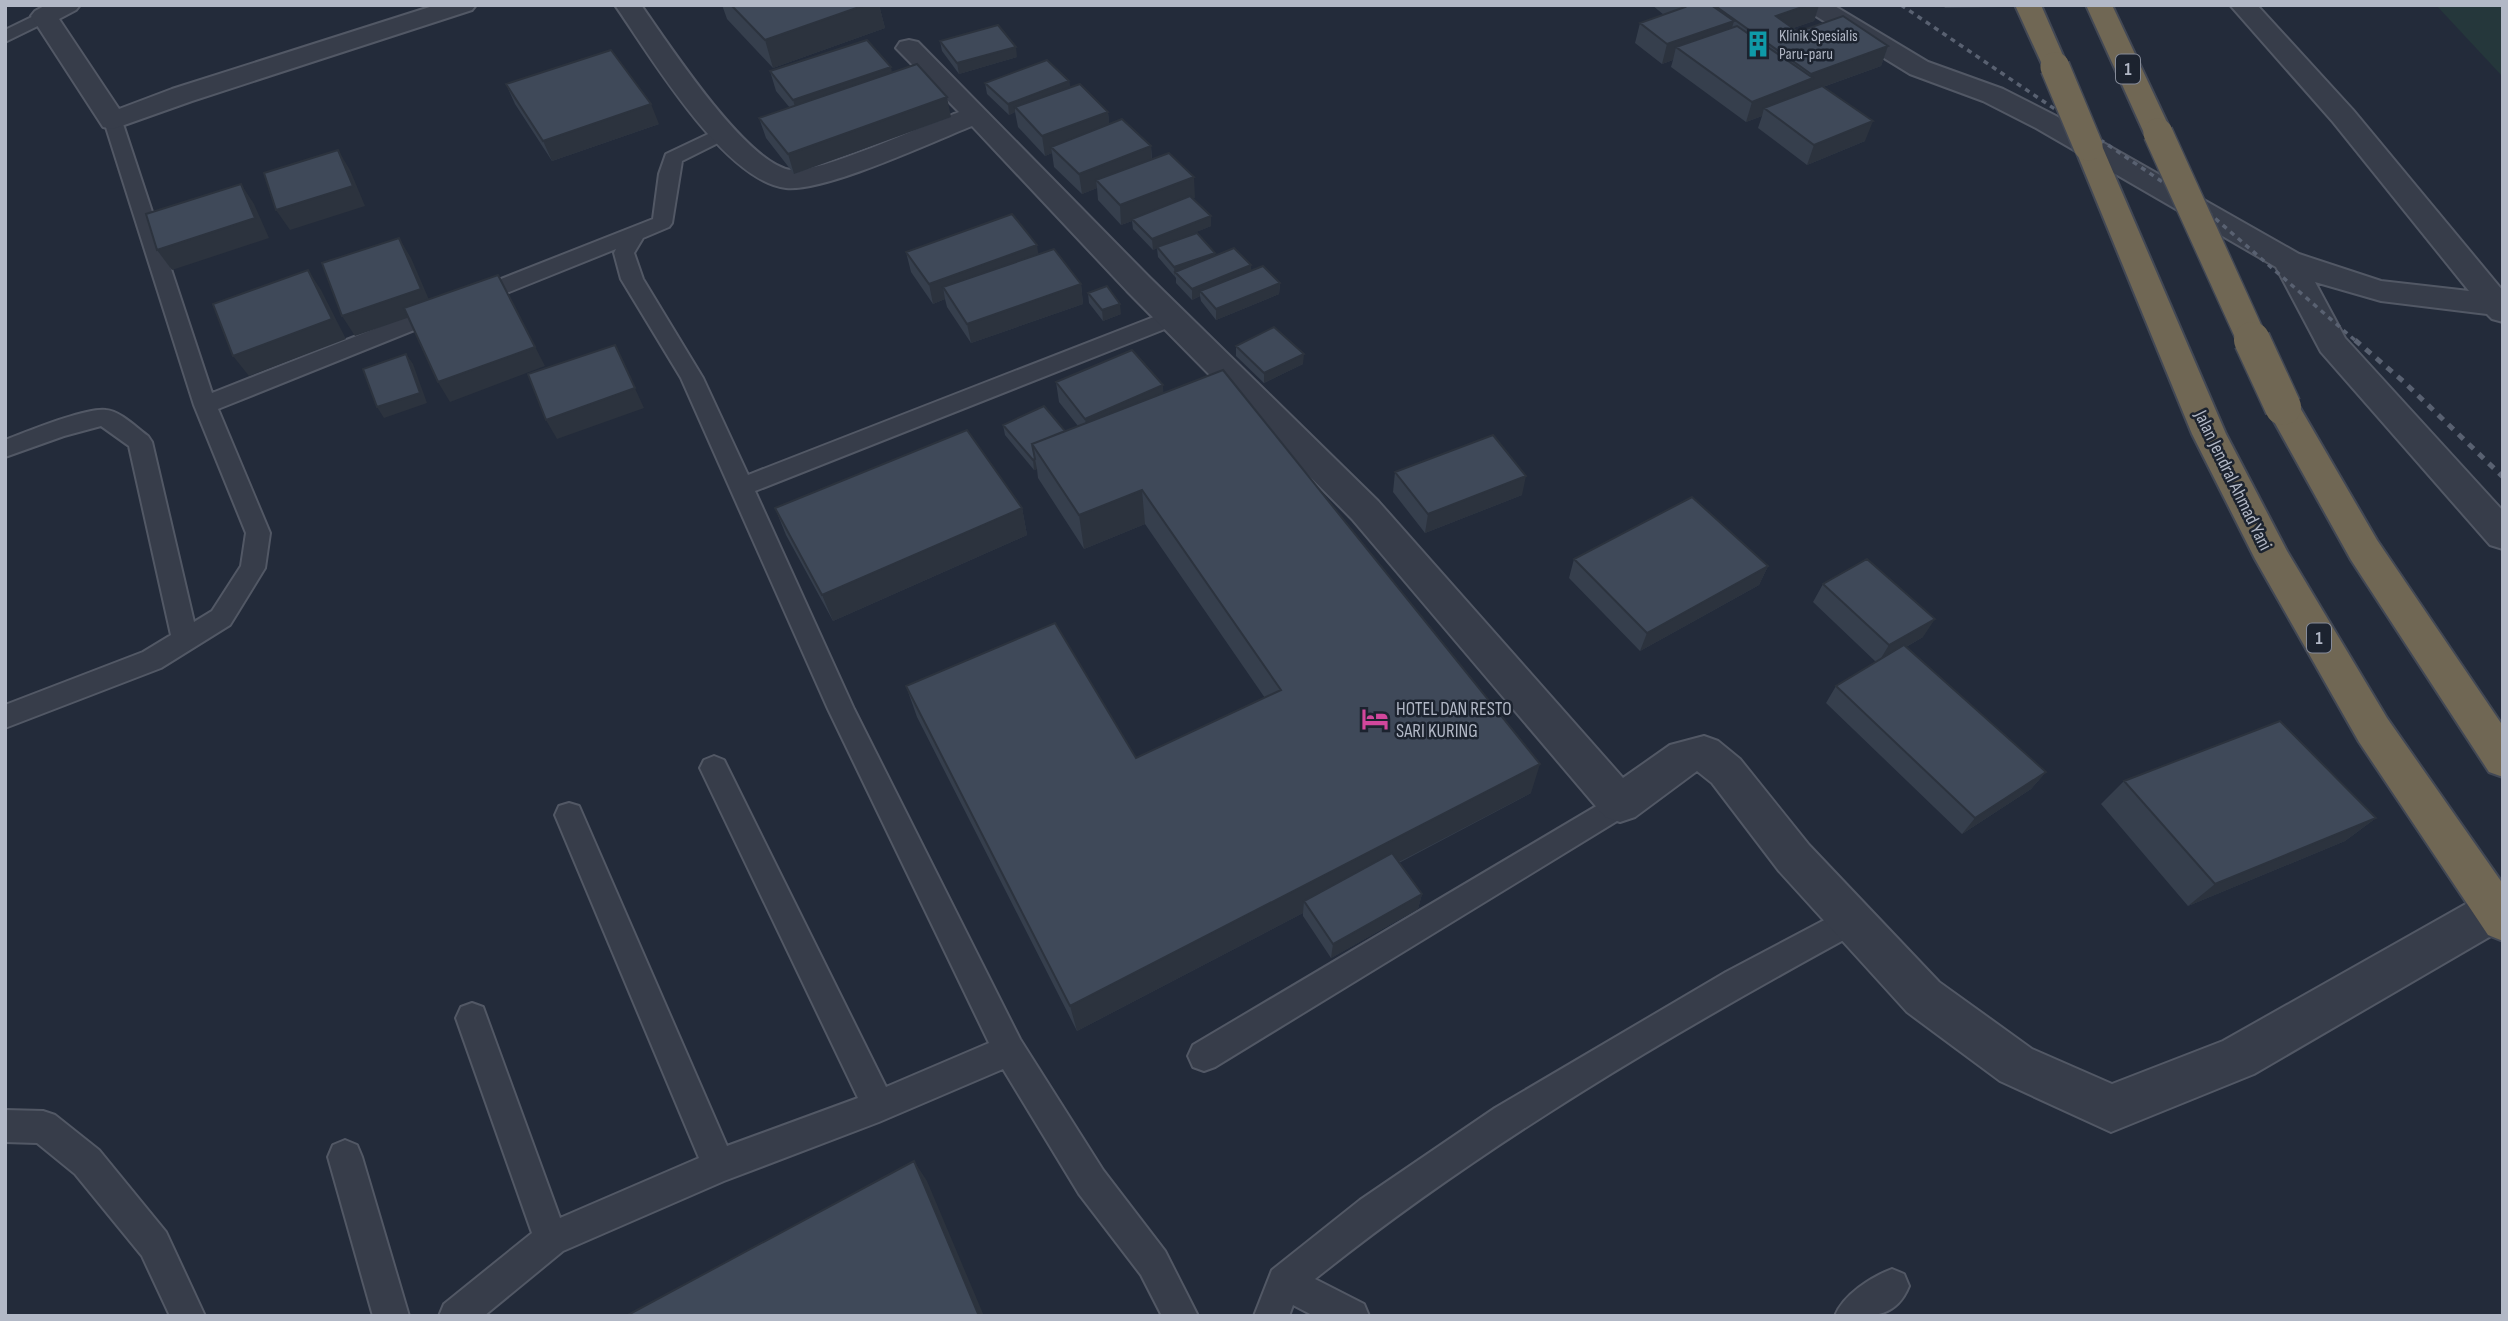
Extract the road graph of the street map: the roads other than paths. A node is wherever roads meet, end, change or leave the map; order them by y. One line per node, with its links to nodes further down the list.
1 (463, 5): 11 (street)
2 (628, 5): 12 (street)
3 (1815, 5): 14 (street)
4 (2028, 5): 27 (highway, Jalan Jendral Ahmad Yani / 1, bridge)
5 (2099, 5): 23 (highway, 1, bridge)
6 (2244, 5): 15 (street)
7 (55, 11): 8 (lane); 11 (street)
8 (5, 37)
9 (909, 48): 10 (street)
10 (977, 115): 12 (street); 16 (street)
11 (113, 121): 17 (lane)
12 (723, 134): 13 (lane)
13 (636, 234): 17 (lane); 19 (lane)
14 (2288, 261): 15 (street); 20 (street)
15 (2500, 307)
16 (1172, 318): 19 (lane); 25 (street)
17 (205, 405): 21 (lane)
18 (5, 449): 21 (lane)
19 (741, 486): 30 (lane)
20 (2503, 535)
21 (185, 640): 22 (lane)
22 (5, 717)
23 (2503, 760)
24 (714, 768): 32 (lane)
25 (1620, 804): 28 (street); 31 (lane)
26 (569, 815): 35 (lane)
27 (2499, 915): 28 (street)
28 (1851, 920): 37 (lane)
29 (472, 1018): 36 (lane)
30 (1009, 1050): 32 (lane); 42 (lane)
31 (1204, 1056)
32 (879, 1106): 35 (lane)
33 (5, 1126): 39 (lane)
34 (345, 1157): 40 (lane)
35 (719, 1166): 36 (lane)
36 (551, 1239): 41 (lane)
37 (1284, 1282): 43 (lane); 44 (lane)
38 (1892, 1286): 45 (lane)
39 (188, 1316)
40 (391, 1316)
41 (456, 1316)
42 (1181, 1316)
43 (1271, 1316)
44 (1352, 1316)
45 (1852, 1316)

